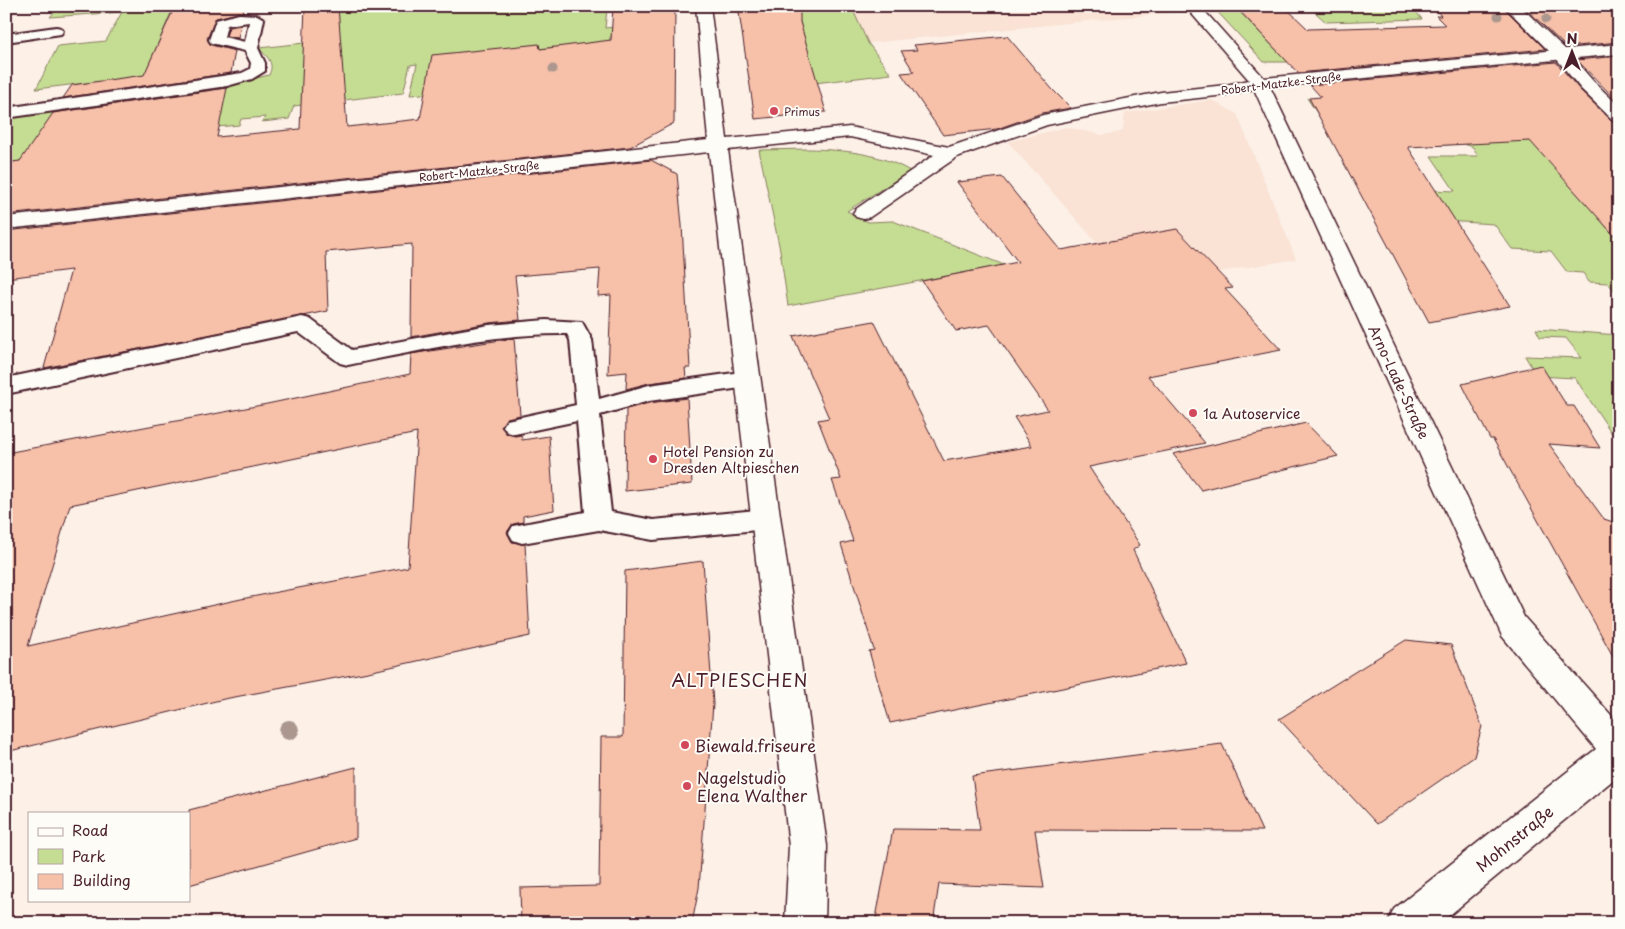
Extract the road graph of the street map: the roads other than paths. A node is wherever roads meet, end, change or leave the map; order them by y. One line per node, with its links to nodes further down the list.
1 (703, 6): 12 (street)
2 (1192, 6): 9 (street, Arno-Lade-Straße)
3 (1510, 6): 8 (street)
4 (56, 31): 5 (lane)
5 (6, 38)
6 (251, 48): 10 (lane)
7 (1619, 49): 8 (street, Robert-Matzke-Straße)
8 (1561, 54): 9 (street, Robert-Matzke-Straße); 11 (street)
9 (1260, 83): 13 (street, Robert-Matzke-Straße); 23 (street, Arno-Lade-Straße)
10 (6, 113)
11 (1619, 116)
12 (718, 145): 13 (street, Robert-Matzke-Straße); 15 (street, Robert-Matzke-Straße); 16 (street)
13 (950, 153): 14 (street, Robert-Matzke-Straße)
14 (864, 213)
15 (6, 223)
16 (748, 379): 18 (lane); 20 (street)
17 (6, 386): 18 (lane)
18 (588, 410): 19 (lane); 21 (lane)
19 (515, 426)
20 (767, 519): 21 (lane); 24 (street)
21 (599, 520): 22 (lane)
22 (522, 533)
23 (1619, 751): 25 (street, Mohnstraße)
24 (806, 923)
25 (1408, 923)

